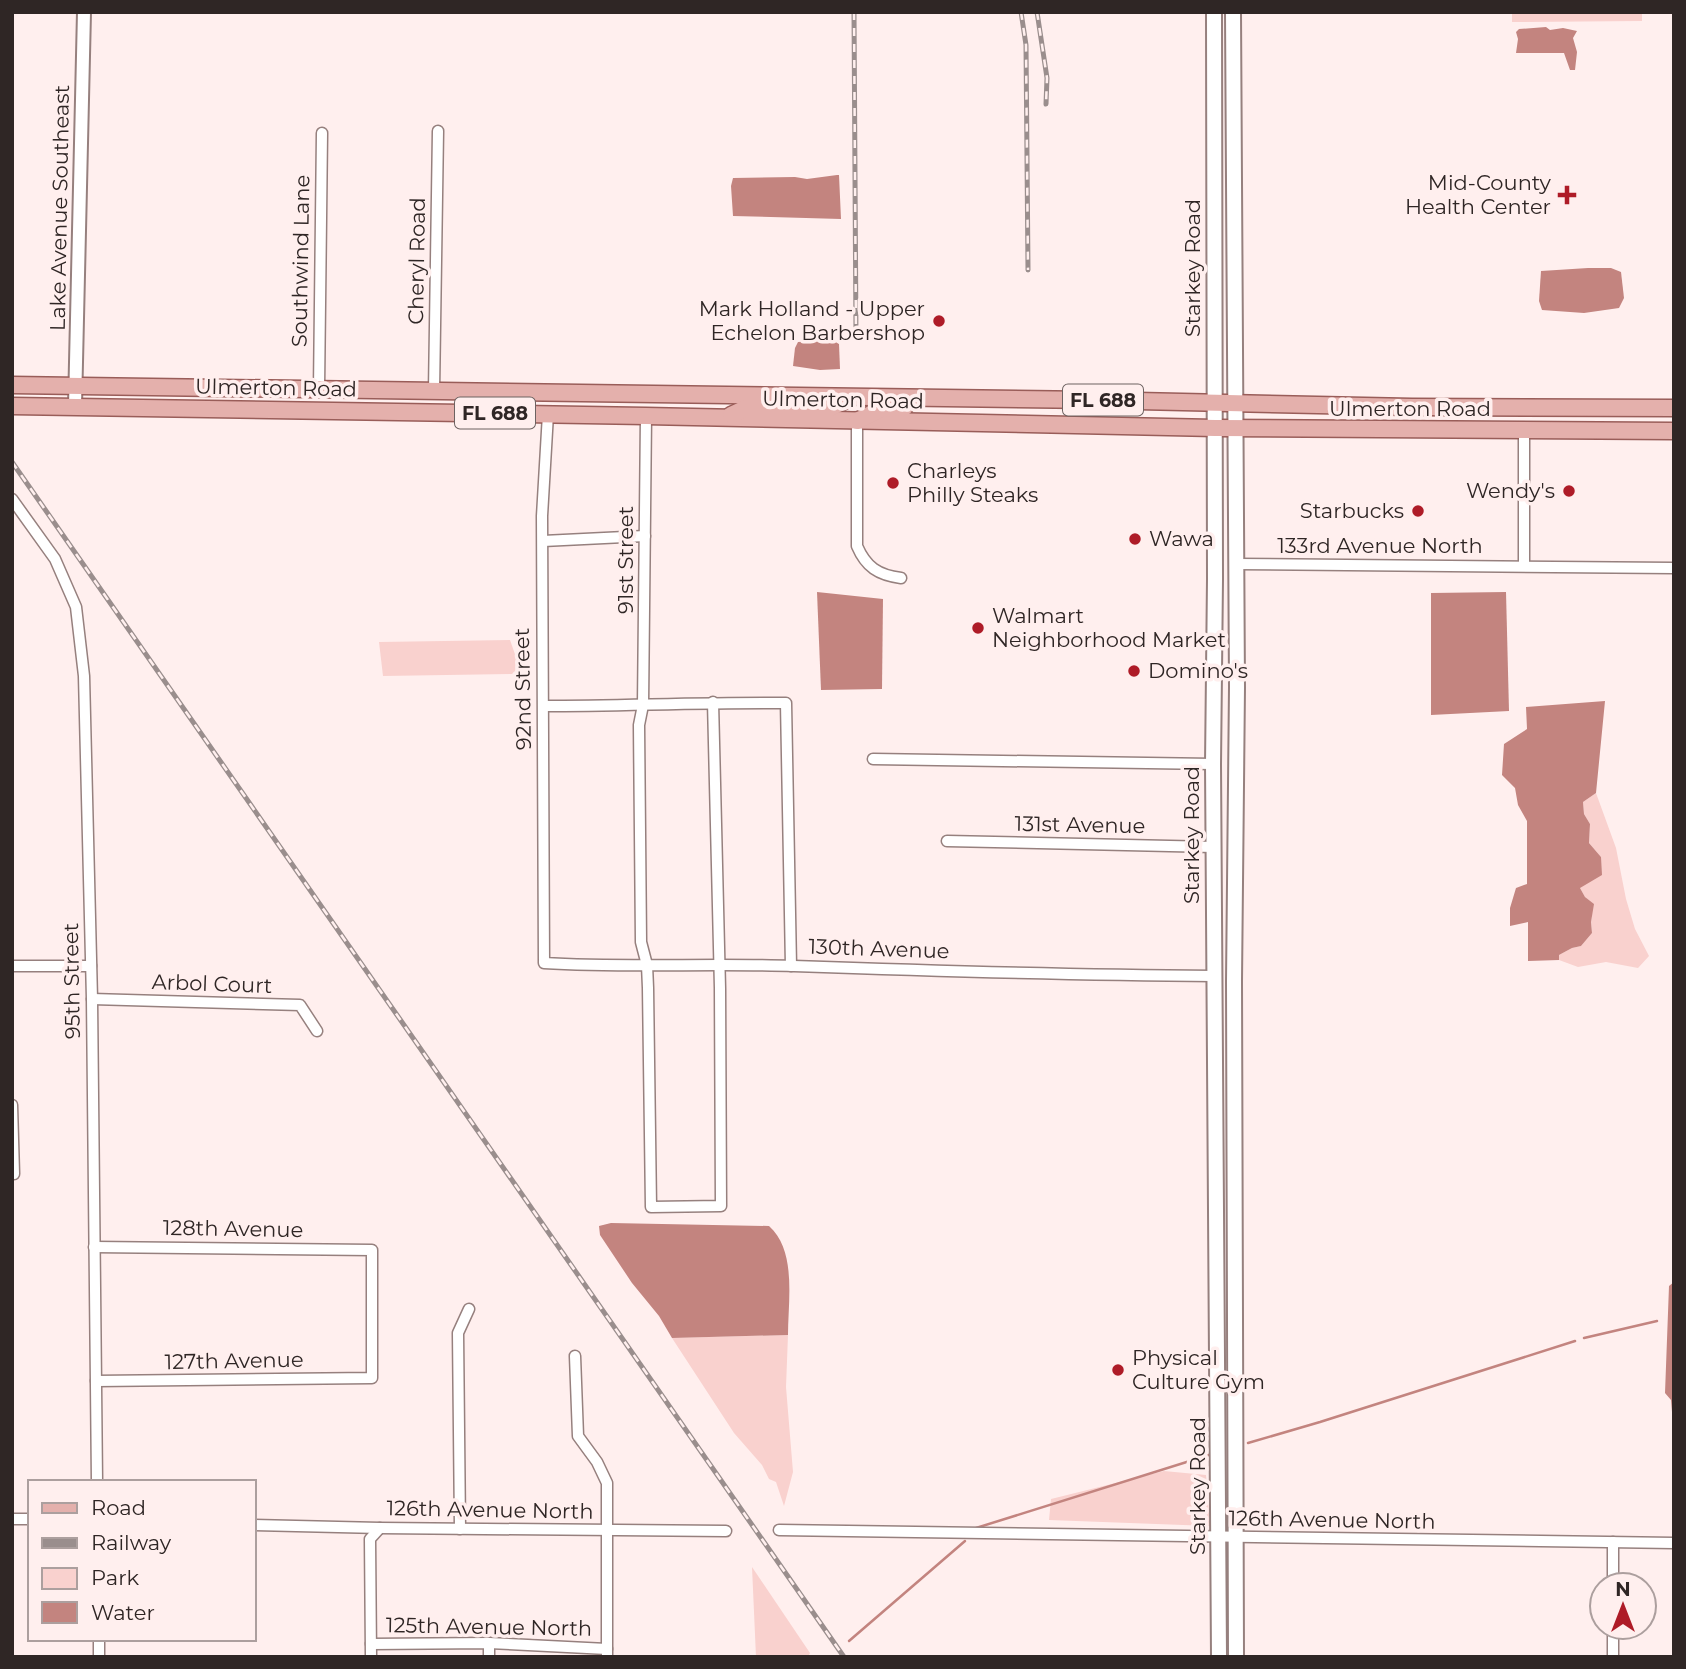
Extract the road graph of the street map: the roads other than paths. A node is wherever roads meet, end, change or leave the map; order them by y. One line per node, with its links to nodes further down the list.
1 (84, 12): 7 (street, Lake Avenue Southeast)
2 (1214, 12): 13 (main road, Starkey Road)
3 (1233, 12): 14 (main road, Starkey Road)
4 (438, 131): 9 (street, Cheryl Road)
5 (322, 133): 8 (street, Southwind Lane)
6 (12, 385): 7 (main road, Ulmerton Road / FL 688)
7 (76, 385): 8 (main road, Ulmerton Road / FL 688); 15 (street, Lake Avenue Southeast)
8 (319, 389): 9 (main road, Ulmerton Road / FL 688)
9 (434, 391): 10 (main road, Ulmerton Road / FL 688); 18 (main road)
10 (681, 394): 11 (main road, Ulmerton Road / FL 688); 19 (main road)
11 (853, 397): 12 (main road, Ulmerton Road / FL 688); 21 (main road)
12 (918, 398): 13 (main road, Ulmerton Road / FL 688); 22 (main road)
13 (1215, 402): 14 (main road, Ulmerton Road / FL 688); 23 (main road, Starkey Road)
14 (1235, 403): 17 (main road, Ulmerton Road / FL 688); 24 (main road, Starkey Road)
15 (75, 405): 16 (main road, Ulmerton Road / FL 688); 18 (main road, Ulmerton Road / FL 688)
16 (12, 406)
17 (1674, 408)
18 (275, 409): 19 (main road, Ulmerton Road / FL 688)
19 (548, 414): 20 (main road, Ulmerton Road / FL 688); 29 (street, 92nd Street)
20 (646, 416): 21 (main road, Ulmerton Road / FL 688); 28 (street, 91st Street)
21 (724, 418): 22 (main road, Ulmerton Road / FL 688)
22 (857, 422): 23 (main road, Ulmerton Road / FL 688); 33 (street)
23 (1215, 428): 24 (main road, Ulmerton Road / FL 688); 34 (main road, Starkey Road)
24 (1236, 428): 25 (main road, Ulmerton Road / FL 688); 30 (main road, Starkey Road)
25 (1524, 430): 26 (main road, Ulmerton Road / FL 688); 31 (street)
26 (1674, 431)
27 (12, 499): 47 (street, 95th Street)
28 (645, 537): 29 (street); 36 (street, 91st Street)
29 (543, 541): 37 (street, 92nd Street)
30 (1236, 564): 31 (street, 133rd Avenue North); 38 (main road, Starkey Road)
31 (1524, 566): 32 (street, 133rd Avenue North)
32 (1674, 568)
33 (901, 578)
34 (1213, 682): 38 (main road); 40 (main road, Starkey Road)
35 (713, 702): 36 (street); 48 (street); 49 (street)
36 (643, 705): 37 (street); 45 (street, 91st Street)
37 (544, 706): 44 (street, 92nd Street)
38 (1236, 711): 43 (main road, Starkey Road)
39 (873, 759): 40 (street)
40 (1213, 764): 42 (main road, Starkey Road)
41 (947, 841): 42 (street, 131st Avenue)
42 (1213, 847): 50 (main road, Starkey Road)
43 (1234, 957): 50 (main road); 53 (main road, Starkey Road)
44 (544, 963): 45 (street, 130th Avenue)
45 (647, 965): 49 (street, 130th Avenue); 49 (street, 91st Street)
46 (12, 966): 47 (street)
47 (91, 966): 51 (street, 95th Street)
48 (791, 966): 49 (street, 130th Avenue); 50 (street, 130th Avenue)
49 (718, 967)
50 (1214, 976): 53 (main road); 68 (main road, Starkey Road)
51 (92, 999): 52 (street, Arbol Court); 56 (street, 95th Street)
52 (317, 1031)
53 (1234, 1056): 69 (main road, Starkey Road)
54 (12, 1105): 55 (street)
55 (14, 1174)
56 (94, 1247): 59 (street, 128th Avenue); 60 (street, 95th Street)
57 (469, 1309): 64 (street)
58 (575, 1356): 66 (street)
59 (372, 1378): 60 (street, 127th Avenue)
60 (96, 1381): 61 (street, 95th Street)
61 (97, 1480)
62 (256, 1525): 63 (street, 126th Avenue North)
63 (380, 1528): 64 (street, 126th Avenue North); 74 (street)
64 (460, 1529): 66 (street, 126th Avenue North)
65 (779, 1530): 68 (street, 126th Avenue North)
66 (607, 1531): 67 (street, 126th Avenue North); 75 (street)
67 (726, 1531)
68 (1219, 1537): 69 (street, 126th Avenue North); 78 (main road, Starkey Road)
69 (1235, 1538): 70 (street, 126th Avenue North); 79 (main road, Starkey Road)
70 (1613, 1542): 71 (street, 126th Avenue North); 72 (street)
71 (1674, 1543)
72 (1613, 1571)
73 (489, 1643): 74 (street, 125th Avenue North); 75 (street, 125th Avenue North); 77 (street)
74 (370, 1644): 76 (street)
75 (607, 1653)
76 (371, 1657)
77 (489, 1657)
78 (1219, 1657)
79 (1236, 1657)

